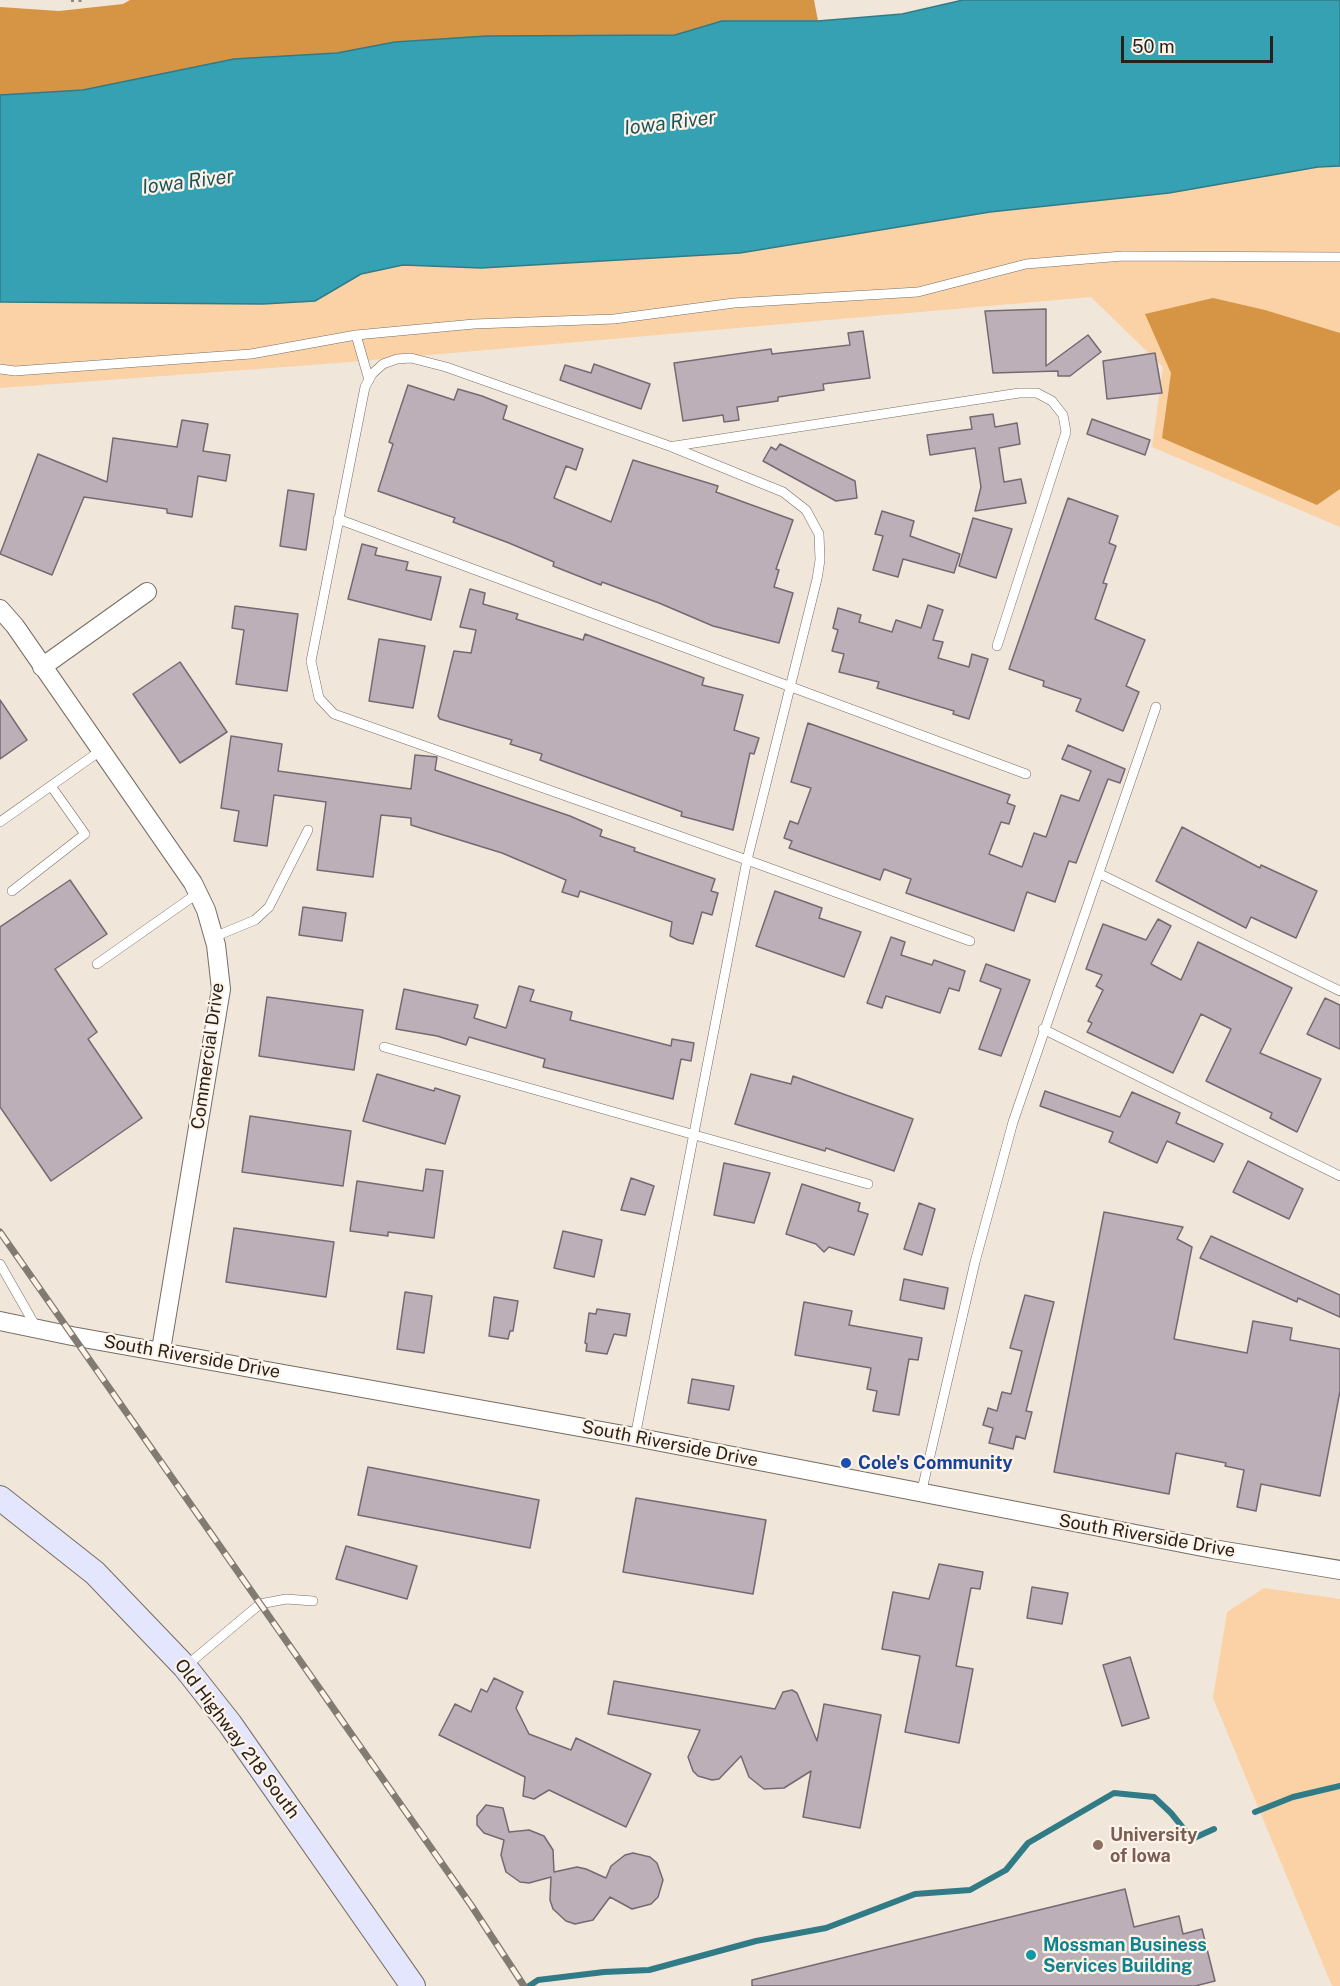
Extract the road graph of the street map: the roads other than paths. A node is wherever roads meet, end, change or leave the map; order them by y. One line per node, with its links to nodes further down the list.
1 (1340, 256): 2 (lane)
2 (356, 335): 3 (lane); 4 (lane)
3 (0, 369)
4 (369, 381): 5 (lane); 6 (lane)
5 (672, 447): 9 (lane); 11 (lane)
6 (338, 519): 11 (lane); 18 (lane)
7 (147, 592): 10 (street)
8 (0, 609): 10 (street, Commercial Drive)
9 (997, 646)
10 (42, 666): 13 (street, Commercial Drive)
11 (789, 685): 14 (lane); 18 (lane)
12 (1156, 707): 19 (lane)
13 (100, 751): 15 (lane); 21 (street, Commercial Drive)
14 (1026, 774)
15 (51, 786): 16 (lane); 20 (lane)
16 (0, 822)
17 (308, 830): 22 (lane)
18 (747, 860): 23 (lane); 28 (lane)
19 (1100, 874): 25 (lane); 26 (lane)
20 (12, 891)
21 (198, 893): 22 (street, Commercial Drive); 24 (lane)
22 (214, 937): 34 (street, Commercial Drive)
23 (970, 941)
24 (97, 964)
25 (1340, 991)
26 (1043, 1029): 29 (lane); 36 (lane)
27 (384, 1047): 28 (lane)
28 (694, 1134): 30 (lane); 35 (lane)
29 (1340, 1176)
30 (868, 1184)
31 (0, 1264): 33 (lane)
32 (0, 1321): 33 (street, South Riverside Drive)
33 (38, 1329): 34 (street, South Riverside Drive)
34 (161, 1350): 35 (street, South Riverside Drive)
35 (635, 1437): 36 (street, South Riverside Drive)
36 (921, 1494): 38 (street, South Riverside Drive)
37 (0, 1498): 40 (main road, Old Highway 218 South)
38 (1340, 1570)
39 (313, 1600): 40 (lane)
40 (185, 1667): 41 (main road, Old Highway 218 South)
41 (413, 1986)

